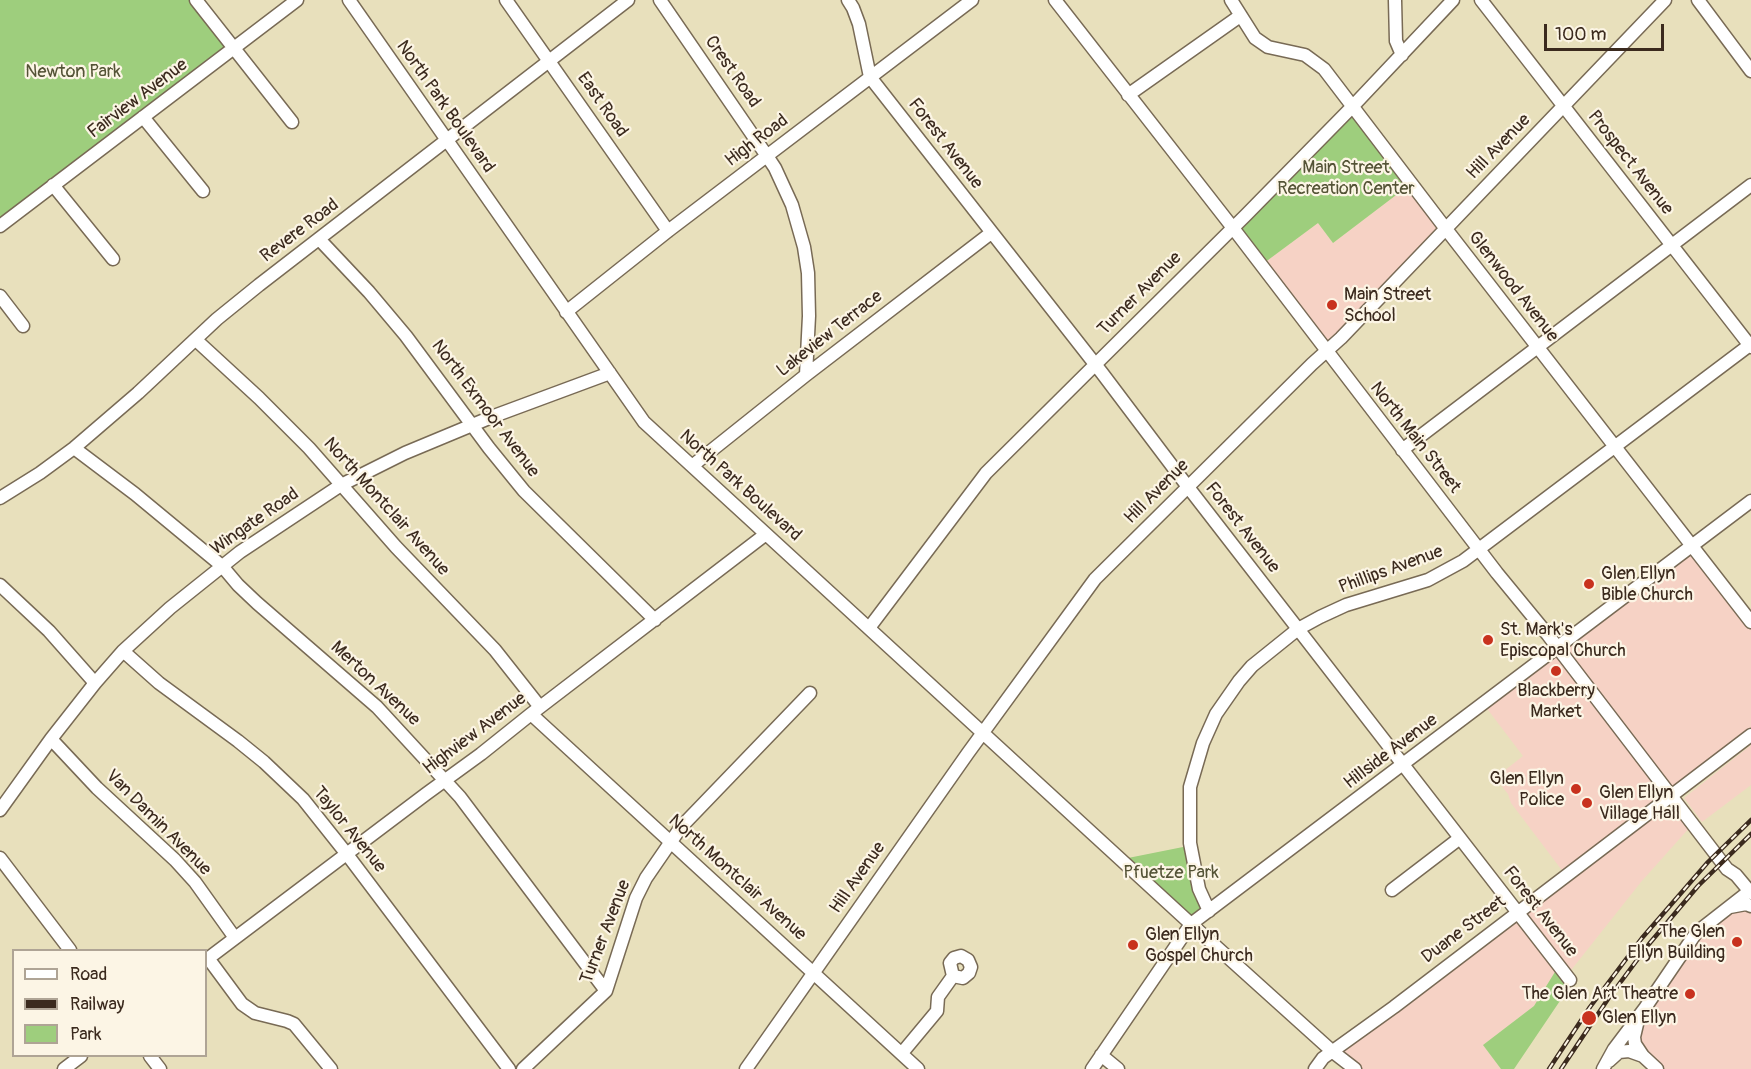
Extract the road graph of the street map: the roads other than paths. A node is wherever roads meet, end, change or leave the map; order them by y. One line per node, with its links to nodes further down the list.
1 (196, 0): 17 (street)
2 (297, 0): 17 (street, Fairview Avenue)
3 (349, 0): 27 (street, North Park Boulevard)
4 (506, 0): 19 (street, East Road)
5 (628, 0): 19 (street, Revere Road)
6 (660, 0): 28 (street, Crest Road)
7 (848, 0): 21 (street, Forest Avenue)
8 (972, 0): 21 (street, High Road)
9 (1055, 0): 22 (street, North Main Street)
10 (1231, 0): 16 (street, Glenwood Avenue)
11 (1395, 0): 18 (street)
12 (1453, 0): 18 (street, Turner Avenue)
13 (1481, 0): 24 (street, Prospect Avenue)
14 (1665, 0): 24 (street, Hill Avenue)
15 (1698, 0): 20 (street)
16 (1240, 16): 22 (street); 23 (street, Glenwood Avenue)
17 (234, 48): 25 (street, Fairview Avenue); 26 (street)
18 (1402, 55): 23 (street, Turner Avenue)
19 (549, 61): 27 (street, Revere Road); 35 (street, East Road)
20 (1751, 71)
21 (870, 77): 28 (street, High Road); 36 (street, Forest Avenue)
22 (1128, 95): 33 (street, North Main Street)
23 (1353, 106): 33 (street, Turner Avenue); 34 (street, Glenwood Avenue)
24 (1563, 106): 34 (street, Hill Avenue); 38 (street, Prospect Avenue)
25 (143, 117): 29 (street, Fairview Avenue); 31 (street)
26 (292, 122)
27 (448, 141): 37 (street, Revere Road); 41 (street, North Park Boulevard)
28 (767, 156): 35 (street, High Road); 49 (street, Crest Road)
29 (53, 185): 32 (street, Fairview Avenue); 39 (street)
30 (1751, 185): 38 (street)
31 (203, 191)
32 (0, 226)
33 (1233, 228): 46 (street, North Main Street); 47 (street, Turner Avenue)
34 (1446, 229): 45 (street, Glenwood Avenue); 46 (street, Hill Avenue)
35 (669, 231): 41 (street, High Road)
36 (991, 233): 47 (street, Forest Avenue); 49 (street, Lakeview Terrace)
37 (319, 239): 43 (street, Revere Road); 50 (street, North Exmoor Avenue)
38 (1672, 246): 44 (street, Prospect Avenue); 45 (street)
39 (113, 260)
40 (0, 296): 42 (street)
41 (566, 312): 48 (street, North Park Boulevard)
42 (23, 326)
43 (196, 340): 52 (street, Revere Road); 55 (street, North Montclair Avenue)
44 (1750, 345): 51 (street, Phillips Avenue)
45 (1538, 348): 51 (street, Glenwood Avenue); 53 (street)
46 (1326, 351): 53 (street, North Main Street); 56 (street, Hill Avenue)
47 (1096, 364): 56 (street, Forest Avenue); 66 (street, Turner Avenue)
48 (610, 373): 50 (street, Wingate Road); 54 (street, North Park Boulevard)
49 (806, 375): 54 (street, Lakeview Terrace)
50 (472, 424): 55 (street, Wingate Road); 64 (street, North Exmoor Avenue)
51 (1614, 447): 60 (street, Glenwood Avenue); 61 (street, Phillips Avenue)
52 (74, 448): 57 (street, Revere Road); 62 (street, Merton Avenue)
53 (1402, 450): 61 (street, North Main Street)
54 (692, 466): 59 (street, North Park Boulevard)
55 (341, 485): 62 (street, Wingate Road); 72 (street, North Montclair Avenue)
56 (1188, 487): 67 (street, Forest Avenue); 73 (street, Hill Avenue)
57 (0, 498)
58 (1751, 501): 60 (street, Hillside Avenue)
59 (766, 534): 64 (street, Highview Avenue); 66 (street, North Park Boulevard)
60 (1693, 545): 65 (street, Glenwood Avenue); 68 (street, Hillside Avenue)
61 (1479, 550): 67 (street, Phillips Avenue); 68 (street, North Main Street)
62 (222, 566): 69 (street, Wingate Road); 77 (street, Merton Avenue)
63 (0, 585): 70 (street)
64 (655, 620): 72 (street, Highview Avenue)
65 (1751, 622)
66 (870, 628): 73 (street, North Park Boulevard)
67 (1298, 629): 76 (street, Forest Avenue); 89 (street, Phillips Avenue)
68 (1557, 648): 76 (street, Hillside Avenue); 78 (street, North Main Street)
69 (123, 651): 70 (street, Wingate Road); 82 (street, Taylor Avenue)
70 (95, 682): 75 (street, Wingate Road)
71 (810, 693): 81 (street, Turner Avenue)
72 (536, 710): 77 (street, Highview Avenue); 81 (street, North Montclair Avenue)
73 (984, 734): 91 (street, North Park Boulevard); 95 (street, Hill Avenue)
74 (1751, 735): 78 (street, Duane Street)
75 (51, 739): 79 (street, Wingate Road); 92 (street, Van Damin Avenue)
76 (1404, 765): 80 (street, Forest Avenue); 89 (street, Hillside Avenue)
77 (446, 780): 82 (street, Highview Avenue); 98 (street, Merton Avenue)
78 (1671, 796): 84 (street, North Main Street); 90 (street, Duane Street)
79 (0, 810)
80 (1460, 838): 85 (street); 90 (street, Forest Avenue)
81 (671, 842): 95 (street, North Montclair Avenue); 98 (street, Turner Avenue)
82 (346, 853): 92 (street, Highview Avenue); 110 (street, Taylor Avenue)
83 (0, 858): 93 (street)
84 (1728, 869): 86 (street, North Main Street); 88 (street)
85 (1392, 890)
86 (1750, 891): 88 (street)
87 (1751, 906): 88 (street)
88 (1729, 907): 99 (street)
89 (1209, 911): 91 (street, Hillside Avenue)
90 (1518, 911): 97 (street, Forest Avenue); 100 (street, Duane Street)
91 (1191, 924): 100 (street, North Park Boulevard); 102 (street, Hillside Avenue)
92 (235, 938): 94 (street, Highview Avenue)
93 (68, 949)
94 (207, 959): 109 (street)
95 (813, 972): 101 (street, North Montclair Avenue); 112 (street, Hill Avenue)
96 (953, 976): 101 (street)
97 (1570, 980)
98 (606, 991): 111 (street, Turner Avenue)
99 (1645, 1008): 103 (street); 106 (street)
100 (1333, 1052): 116 (street, Duane Street); 117 (street)
101 (902, 1053): 113 (street, North Montclair Avenue)
102 (1101, 1055): 114 (street, Hillside Avenue); 115 (street)
103 (1643, 1056): 106 (street); 118 (street)
104 (80, 1057): 107 (street)
105 (151, 1057): 108 (street)
106 (1606, 1066)
107 (64, 1069)
108 (160, 1069)
109 (331, 1069)
110 (509, 1069)
111 (523, 1069)
112 (746, 1069)
113 (918, 1069)
114 (1092, 1069)
115 (1118, 1069)
116 (1316, 1069)
117 (1354, 1069)
118 (1657, 1069)

